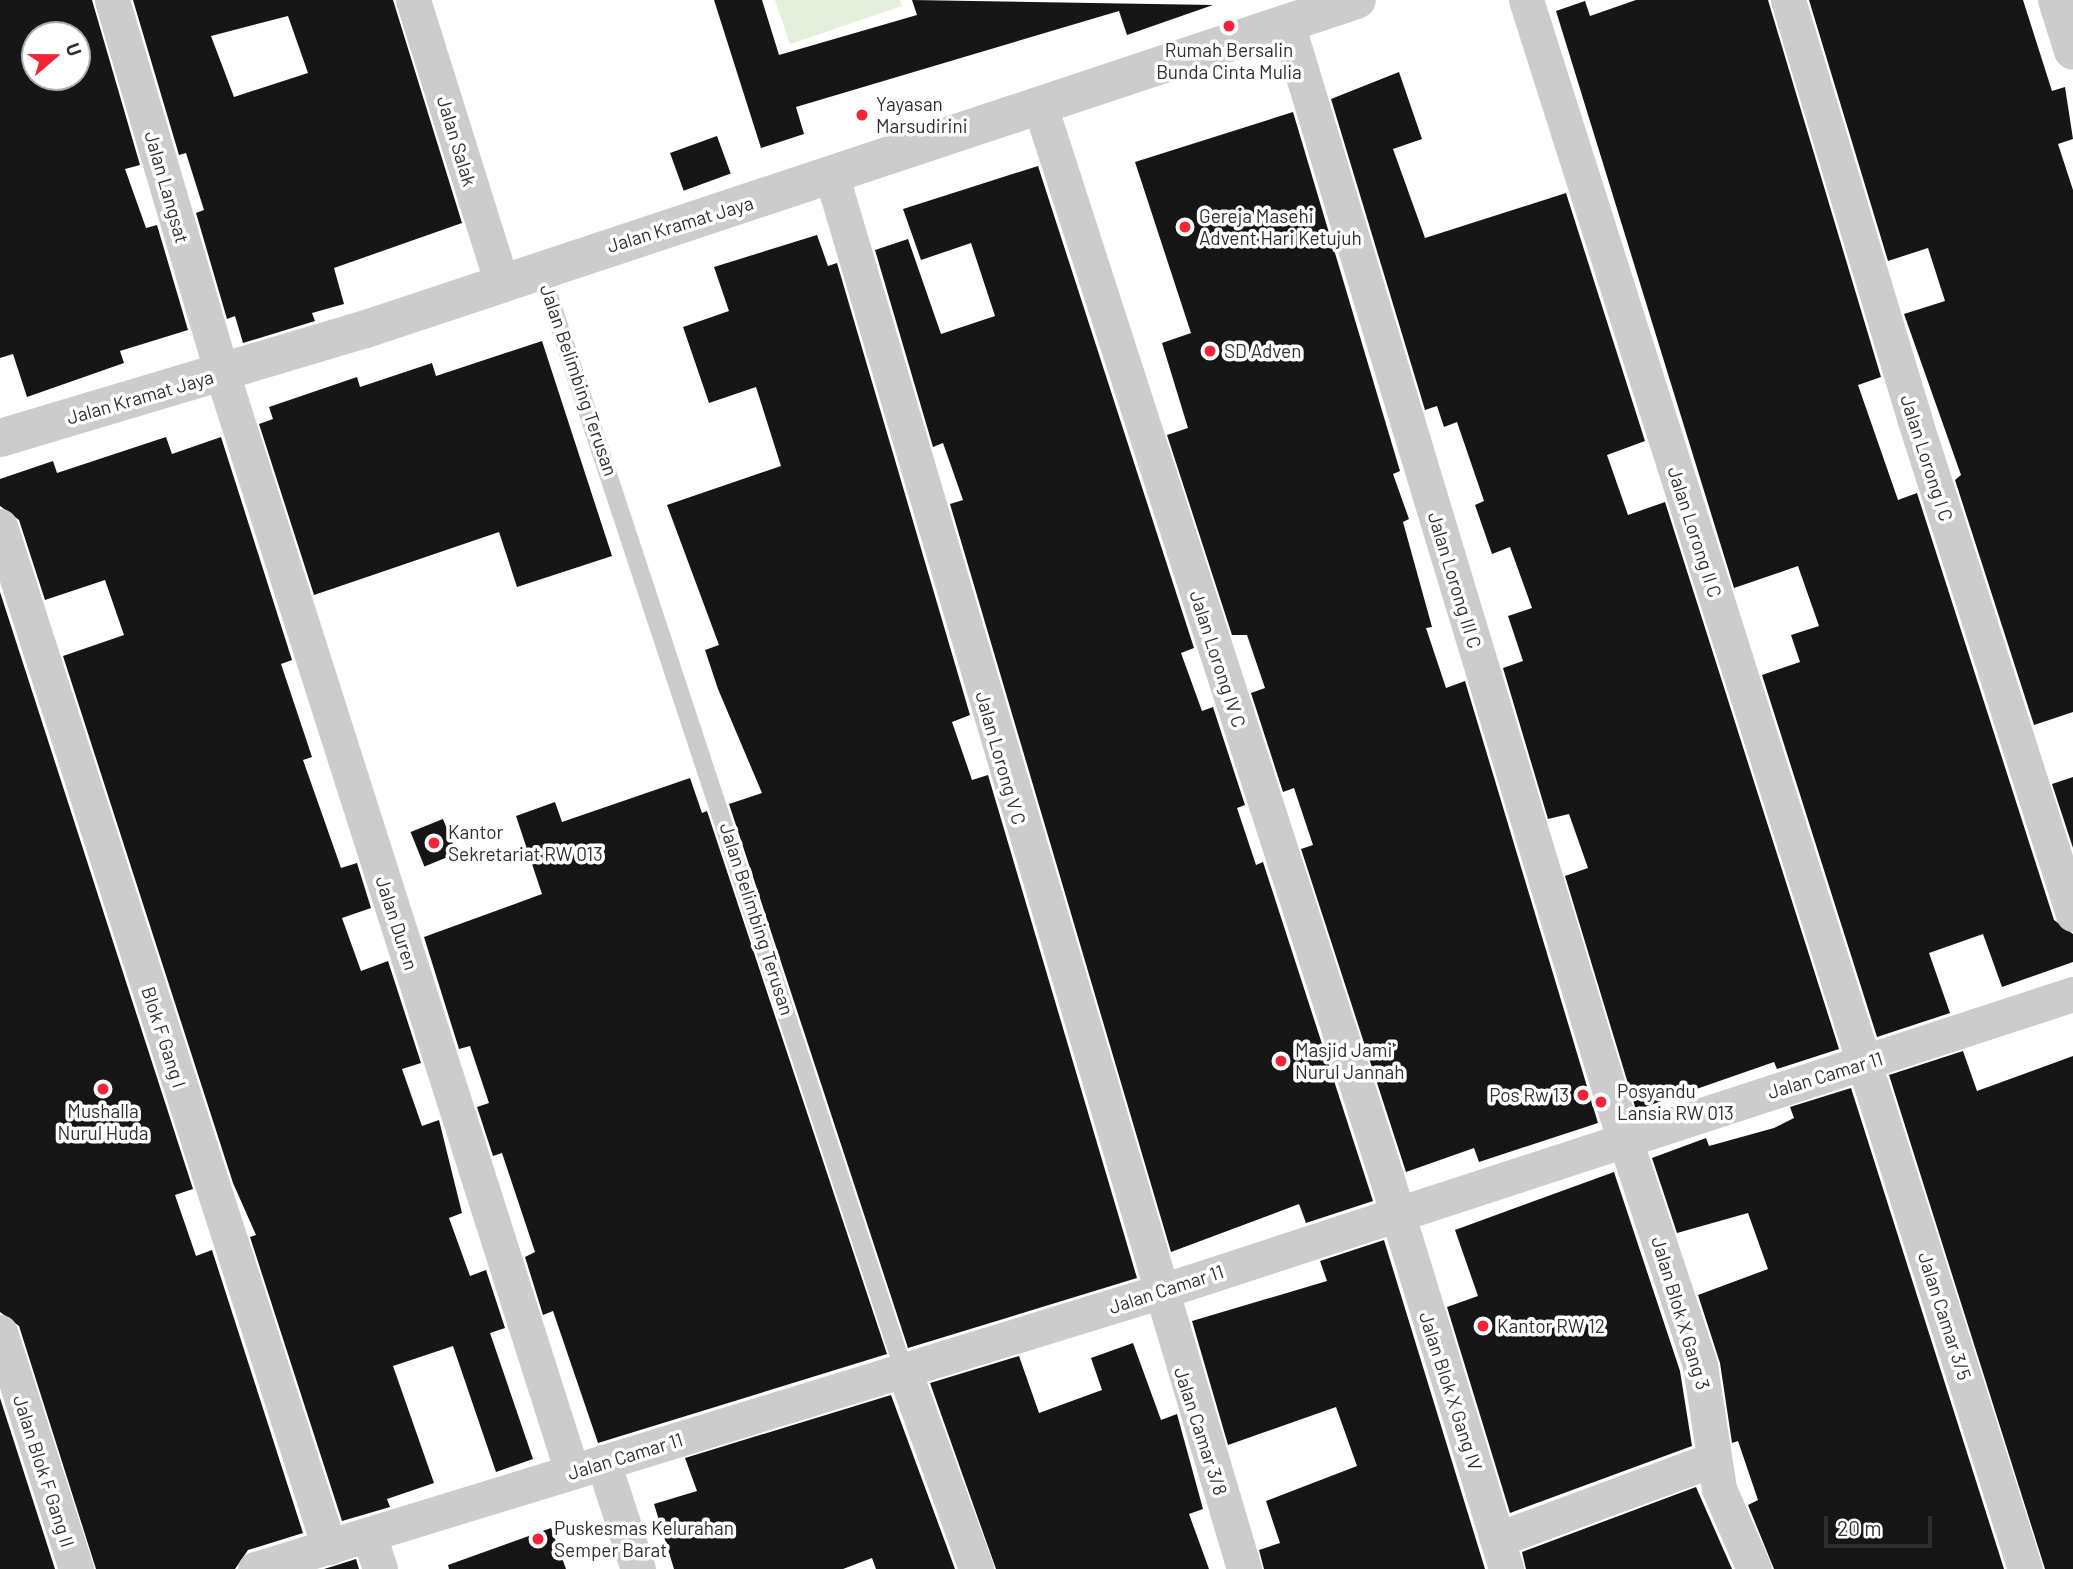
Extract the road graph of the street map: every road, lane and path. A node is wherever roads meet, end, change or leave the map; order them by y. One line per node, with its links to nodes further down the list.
1 (113, 0): 13 (street, Jalan Langsat)
2 (412, 0): 12 (street, Jalan Salak)
3 (1357, 0): 7 (street, Jalan Kramat Jaya)
4 (1526, 0): 18 (street, Jalan Lorong II C)
5 (1788, 0): 16 (street, Jalan Lorong I C)
6 (2057, 0): 8 (street)
7 (1287, 23): 9 (street, Jalan Kramat Jaya); 19 (street, Jalan Lorong III C)
8 (2073, 51)
9 (1040, 106): 10 (street, Jalan Kramat Jaya); 20 (street, Jalan Lorong IV C)
10 (832, 177): 11 (street, Jalan Kramat Jaya); 21 (street, Jalan Lorong V C)
11 (540, 268): 12 (street, Jalan Kramat Jaya); 23 (lane, Jalan Belimbing Terusan)
12 (501, 281): 13 (street, Jalan Kramat Jaya)
13 (222, 373): 14 (street, Jalan Kramat Jaya); 25 (street, Jalan Duren)
14 (0, 438)
15 (0, 526): 27 (street, Blok F Gang I)
16 (2073, 914)
17 (2073, 994): 18 (street, Jalan Camar 11)
18 (1864, 1063): 19 (street, Jalan Camar 11); 36 (street, Jalan Camar 3/5)
19 (1625, 1136): 20 (street, Jalan Camar 11); 24 (street, Jalan Blok X Gang 3)
20 (1395, 1213): 21 (street, Jalan Camar 11); 28 (street, Jalan Blok X Gang IV)
21 (1159, 1292): 23 (street, Jalan Camar 11); 34 (street, Jalan Camar 3/8)
22 (0, 1332): 29 (street, Jalan Blok F Gang II)
23 (903, 1368): 25 (street, Jalan Camar 11); 33 (street, Jalan Belimbing Terusan)
24 (1711, 1460): 28 (street); 35 (street, Jalan Blok X Gang 3)
25 (588, 1467): 26 (street, Jalan Camar 11); 32 (street, Jalan Duren)
26 (369, 1535): 27 (street, Jalan Camar 11); 31 (street)
27 (329, 1548): 30 (street, Jalan Camar 11)
28 (1502, 1554)
29 (76, 1569)
30 (255, 1569)
31 (380, 1569)
32 (638, 1569)
33 (976, 1569)
34 (1244, 1569)
35 (1754, 1569)
36 (2025, 1569)

